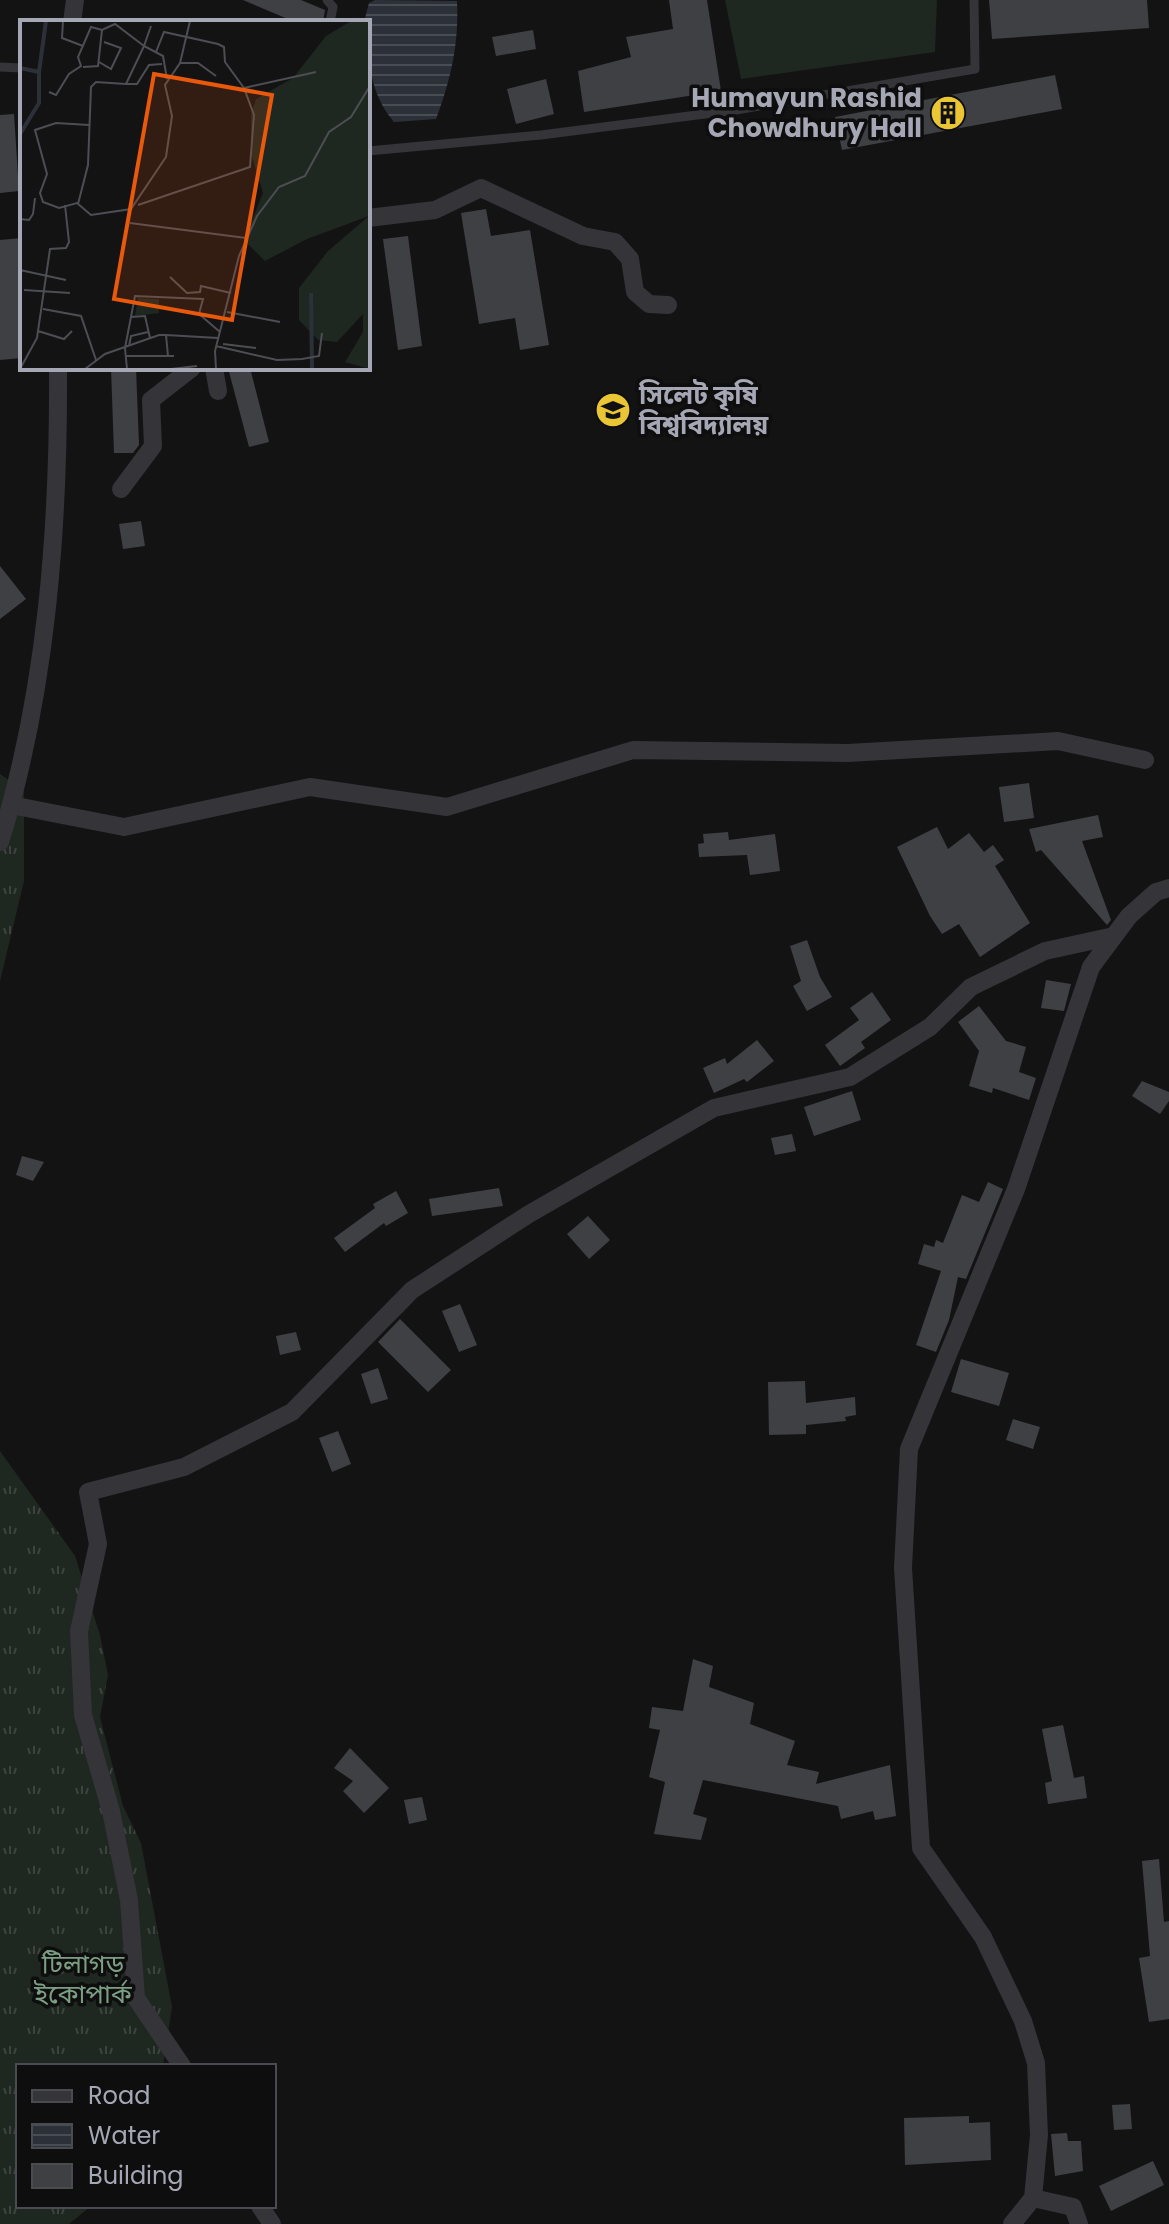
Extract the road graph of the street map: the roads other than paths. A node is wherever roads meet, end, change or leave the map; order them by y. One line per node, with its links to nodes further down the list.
1 (75, 0): 4 (street)
2 (327, 0): 5 (lane)
3 (974, 0): 8 (lane)
4 (72, 20)
5 (330, 20)
6 (0, 67): 7 (lane)
7 (20, 68)
8 (370, 151)
9 (370, 218): 10 (street)
10 (668, 305)
11 (58, 370): 17 (street)
12 (189, 370): 15 (street)
13 (214, 370): 14 (street)
14 (218, 391)
15 (121, 489)
16 (1145, 760): 17 (street)
17 (11, 805): 18 (street)
18 (0, 842)
19 (1169, 888): 20 (street)
20 (1114, 936): 21 (street); 22 (street)
21 (181, 2064)
22 (1033, 2198): 23 (street); 24 (street)
23 (1012, 2224)
24 (1079, 2224)

